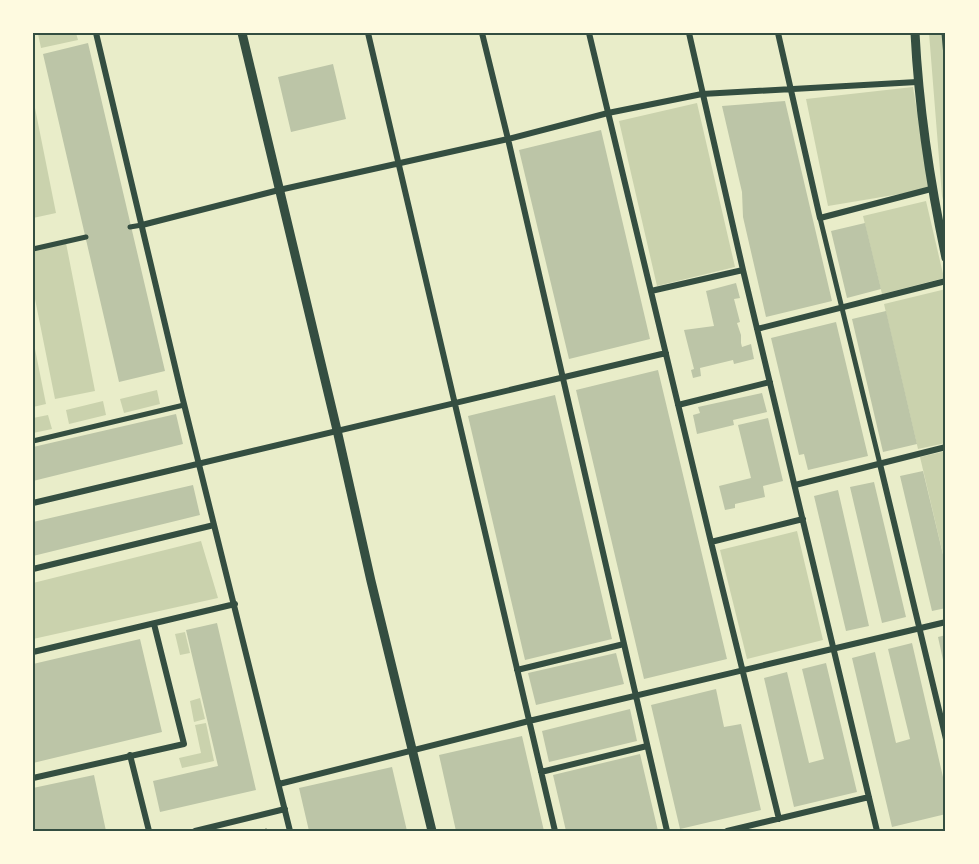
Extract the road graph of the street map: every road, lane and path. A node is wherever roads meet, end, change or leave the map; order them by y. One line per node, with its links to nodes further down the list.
1 (96, 33): 20 (street)
2 (242, 33): 18 (street)
3 (368, 33): 16 (street)
4 (482, 33): 15 (street)
5 (589, 33): 14 (street)
6 (689, 33): 13 (street)
7 (778, 33): 12 (street)
8 (915, 33): 11 (street)
9 (943, 33): 10 (path)
10 (946, 68)
11 (917, 82): 12 (street); 17 (street)
12 (791, 89): 13 (street); 19 (street)
13 (702, 94): 14 (street); 25 (street)
14 (608, 113): 15 (street); 27 (street)
15 (508, 139): 16 (street); 31 (street)
16 (399, 163): 18 (street); 33 (street)
17 (931, 189): 19 (street); 24 (street)
18 (279, 190): 20 (street); 36 (street)
19 (820, 218): 28 (street)
20 (142, 225): 21 (street); 34 (street)
21 (130, 227)
22 (86, 237): 23 (street)
23 (33, 249)
24 (946, 258)
25 (742, 270): 27 (street); 29 (street)
26 (946, 281): 28 (street)
27 (651, 291): 30 (street)
28 (842, 309): 29 (street); 40 (street)
29 (757, 329): 32 (street)
30 (666, 353): 31 (street); 35 (street)
31 (562, 378): 33 (street); 51 (street)
32 (770, 382): 35 (street); 41 (street)
33 (455, 403): 36 (street); 54 (street)
34 (184, 405): 37 (street); 39 (street)
35 (678, 405): 45 (street)
36 (337, 430): 39 (street); 60 (street)
37 (33, 441)
38 (946, 447): 40 (street)
39 (199, 463): 42 (street); 44 (street)
40 (880, 464): 41 (street); 50 (street)
41 (795, 485): 43 (street)
42 (33, 503)
43 (803, 519): 45 (street); 52 (street)
44 (214, 525): 46 (street); 47 (street)
45 (711, 542): 55 (street)
46 (33, 569)
47 (235, 604): 49 (street); 64 (street)
48 (946, 622): 50 (street)
49 (154, 624): 53 (street); 61 (street)
50 (919, 628): 52 (street); 58 (street)
51 (624, 644): 54 (street); 56 (street)
52 (834, 648): 55 (street); 65 (street)
53 (33, 652)
54 (518, 670): 57 (street)
55 (741, 670): 56 (street); 67 (street)
56 (637, 695): 57 (street); 59 (street)
57 (529, 721): 60 (street); 62 (street)
58 (946, 739)
59 (647, 746): 62 (street); 73 (street)
60 (413, 751): 64 (street); 71 (street)
61 (130, 755): 63 (street); 68 (street)
62 (541, 772): 72 (street)
63 (33, 778)
64 (279, 784): 66 (street)
65 (869, 797): 67 (street); 75 (street)
66 (285, 809): 69 (street); 70 (street)
67 (779, 819): 74 (street)
68 (149, 831)
69 (195, 831)
70 (290, 831)
71 (432, 831)
72 (555, 831)
73 (667, 831)
74 (727, 831)
75 (877, 831)

